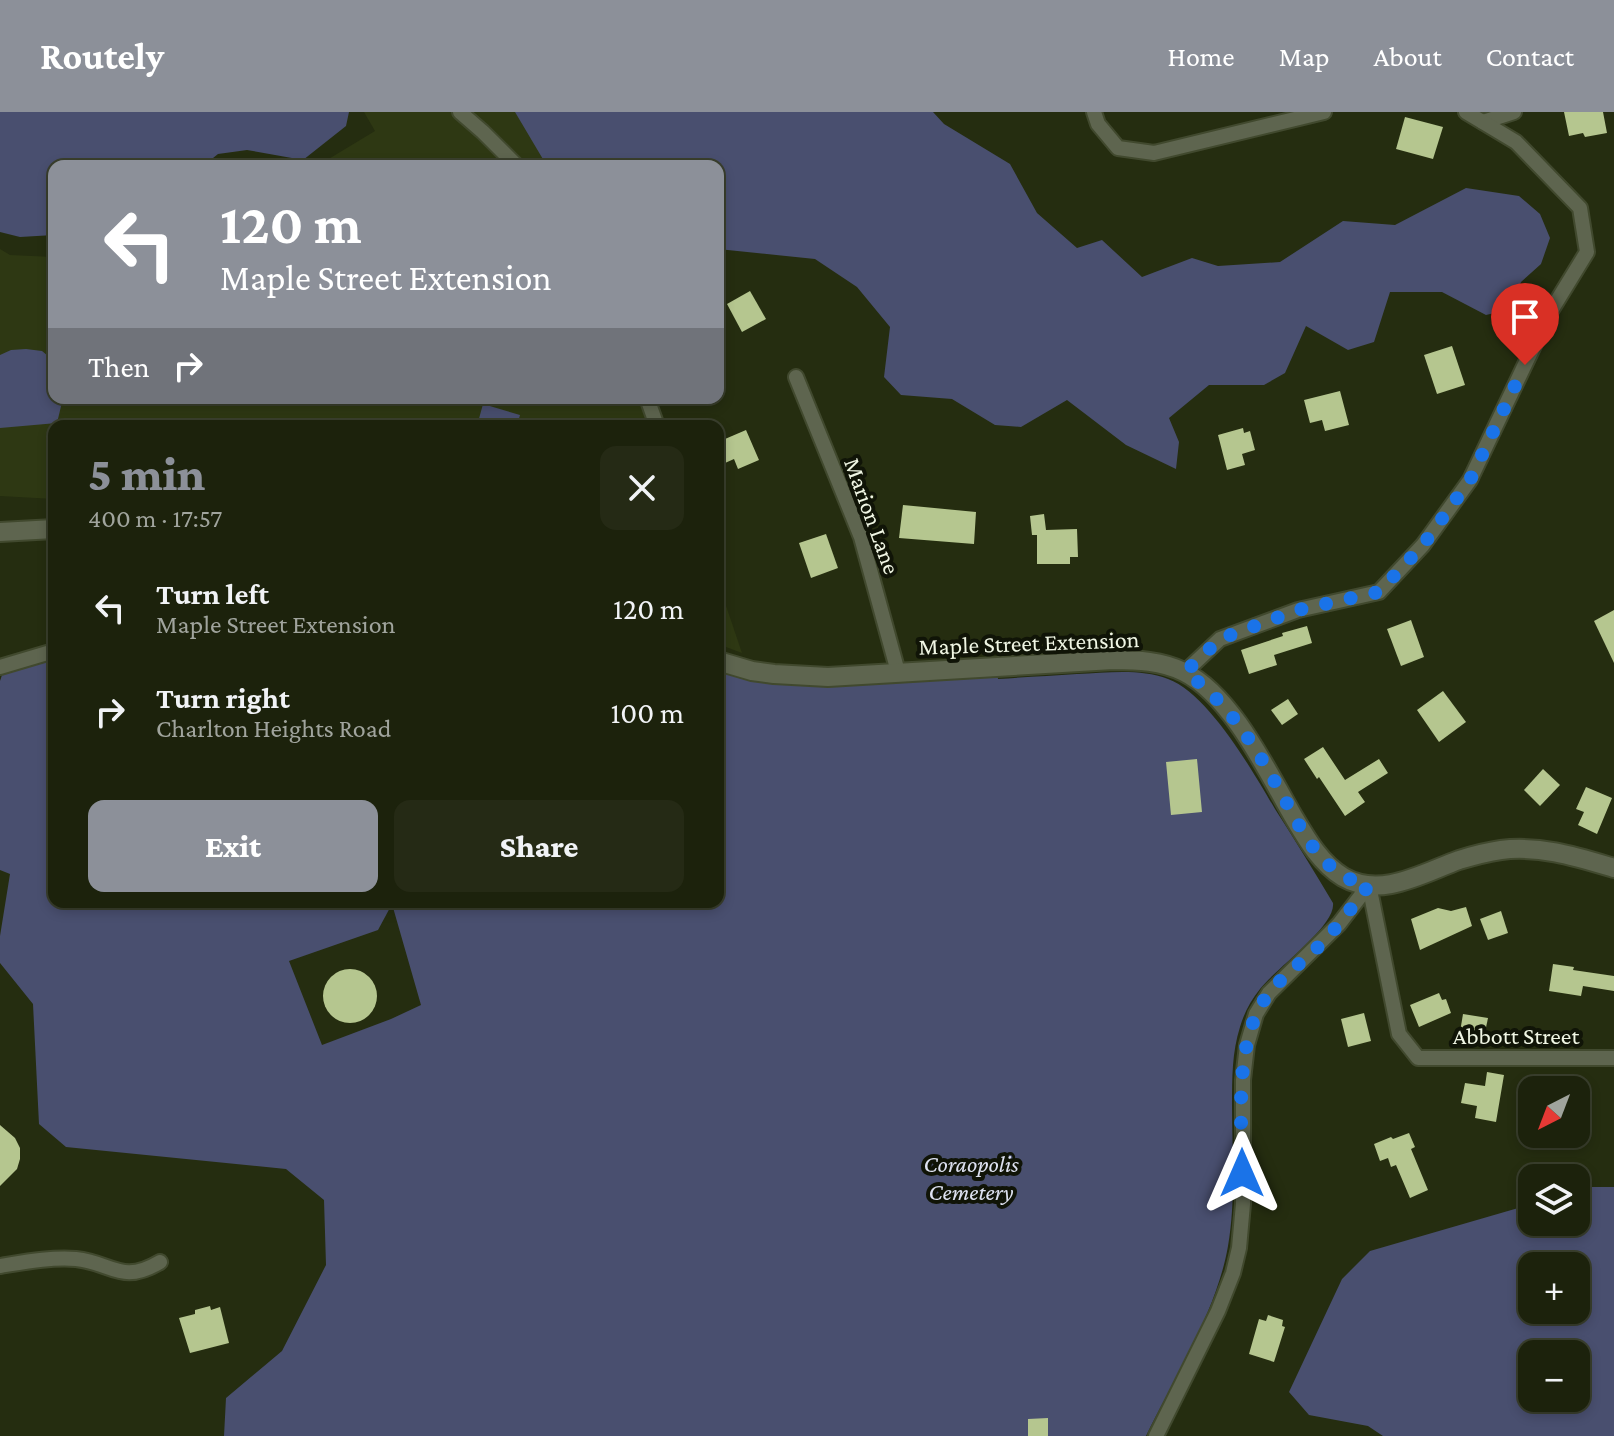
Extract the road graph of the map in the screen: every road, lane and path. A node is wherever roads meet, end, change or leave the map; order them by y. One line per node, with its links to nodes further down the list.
1 (460, 112): 7 (street)
2 (1094, 112): 3 (street)
3 (1324, 112)
4 (1466, 112): 6 (street)
5 (1514, 112): 6 (street)
6 (1483, 122): 15 (street)
7 (511, 160)
8 (796, 377): 14 (street, Marion Lane)
9 (48, 529): 10 (street)
10 (0, 532)
11 (48, 653): 13 (street)
12 (724, 663): 14 (street, Maple Street Extension)
13 (0, 667)
14 (898, 672): 15 (street, Maple Street Extension)
15 (1185, 672): 17 (street, Maple Street Extension)
16 (1614, 868): 17 (street)
17 (1369, 885): 18 (street, Abbott Street); 21 (street)
18 (1614, 1058)
19 (160, 1262): 20 (street)
20 (0, 1266)
21 (1156, 1436)

